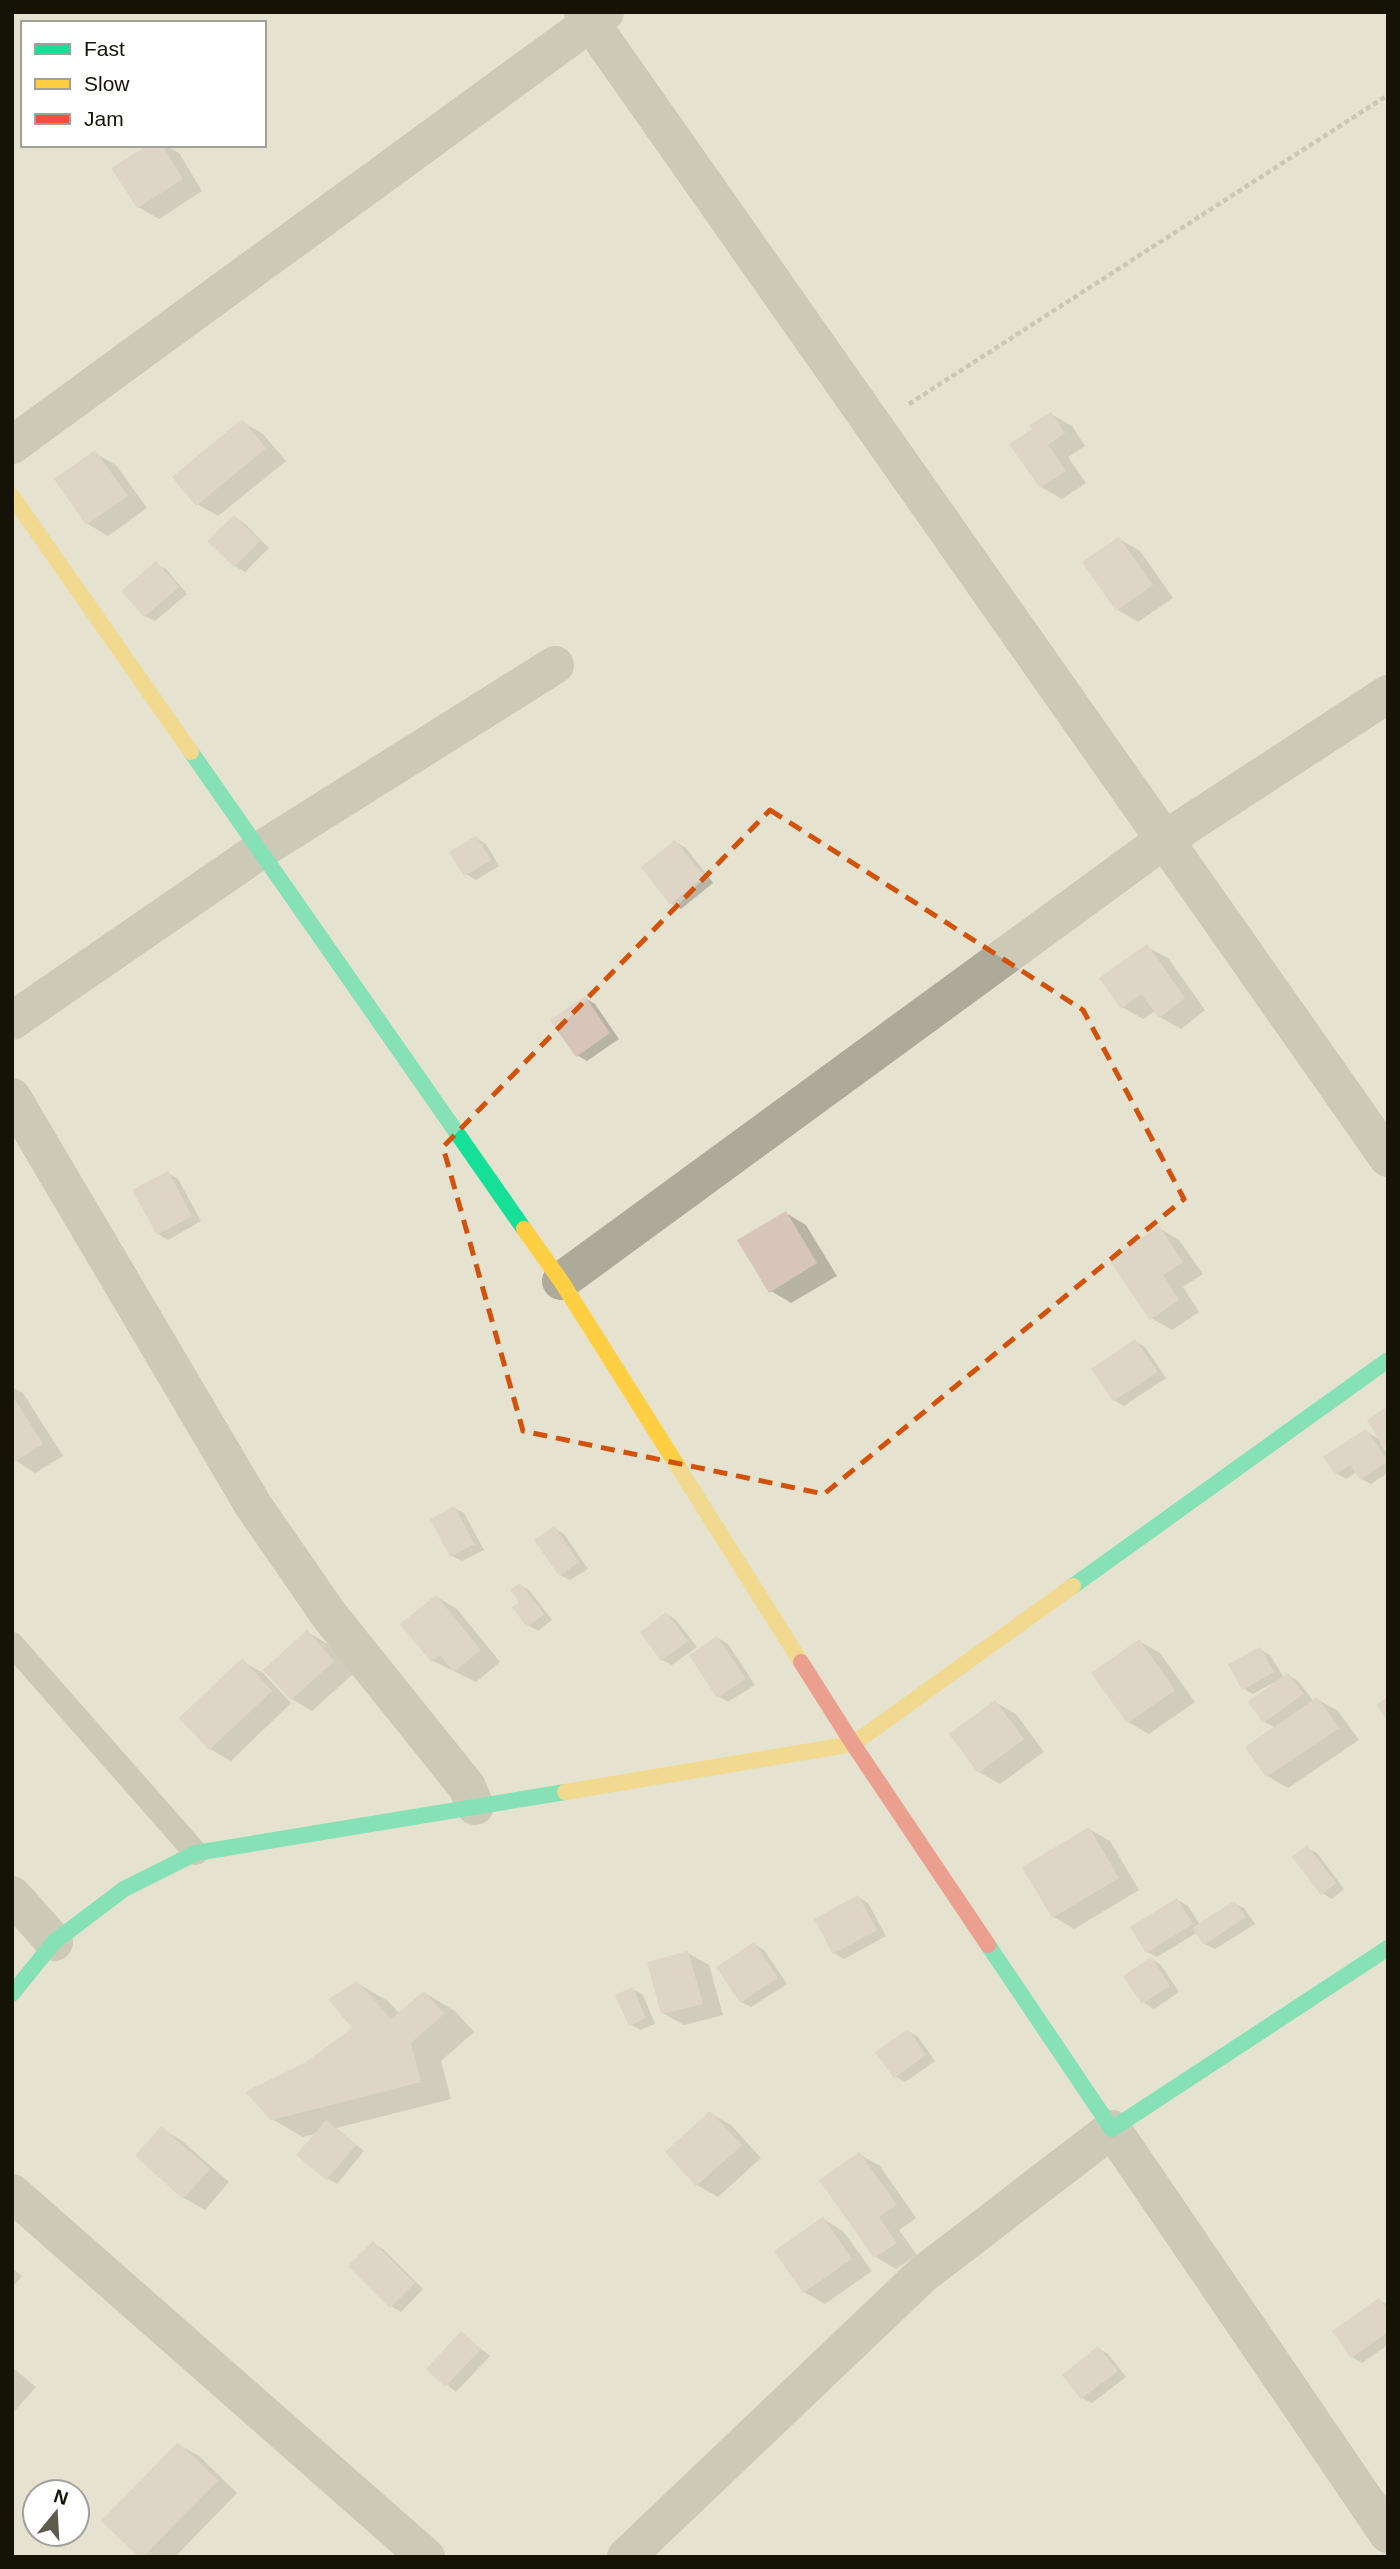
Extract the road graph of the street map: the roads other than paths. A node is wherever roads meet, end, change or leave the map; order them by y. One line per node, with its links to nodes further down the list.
1 (592, 16): 2 (street); 6 (street)
2 (12, 445)
3 (12, 496): 7 (street)
4 (555, 665): 7 (street)
5 (1388, 694): 6 (street)
6 (1164, 840): 10 (street); 11 (street)
7 (259, 851): 8 (street); 11 (street)
8 (12, 1021)
9 (12, 1097): 15 (street)
10 (1388, 1158)
11 (561, 1281): 14 (street)
12 (1388, 1360): 14 (street)
13 (12, 1644): 16 (lane)
14 (853, 1744): 15 (street); 21 (street)
15 (475, 1806): 16 (street)
16 (196, 1853): 18 (street)
17 (12, 1895): 18 (street)
18 (54, 1942): 20 (street)
19 (1388, 1948): 21 (street)
20 (12, 1993)
21 (1112, 2129): 23 (street); 25 (street)
22 (12, 2193): 24 (street)
23 (1388, 2534)
24 (426, 2557)
25 (625, 2557)

